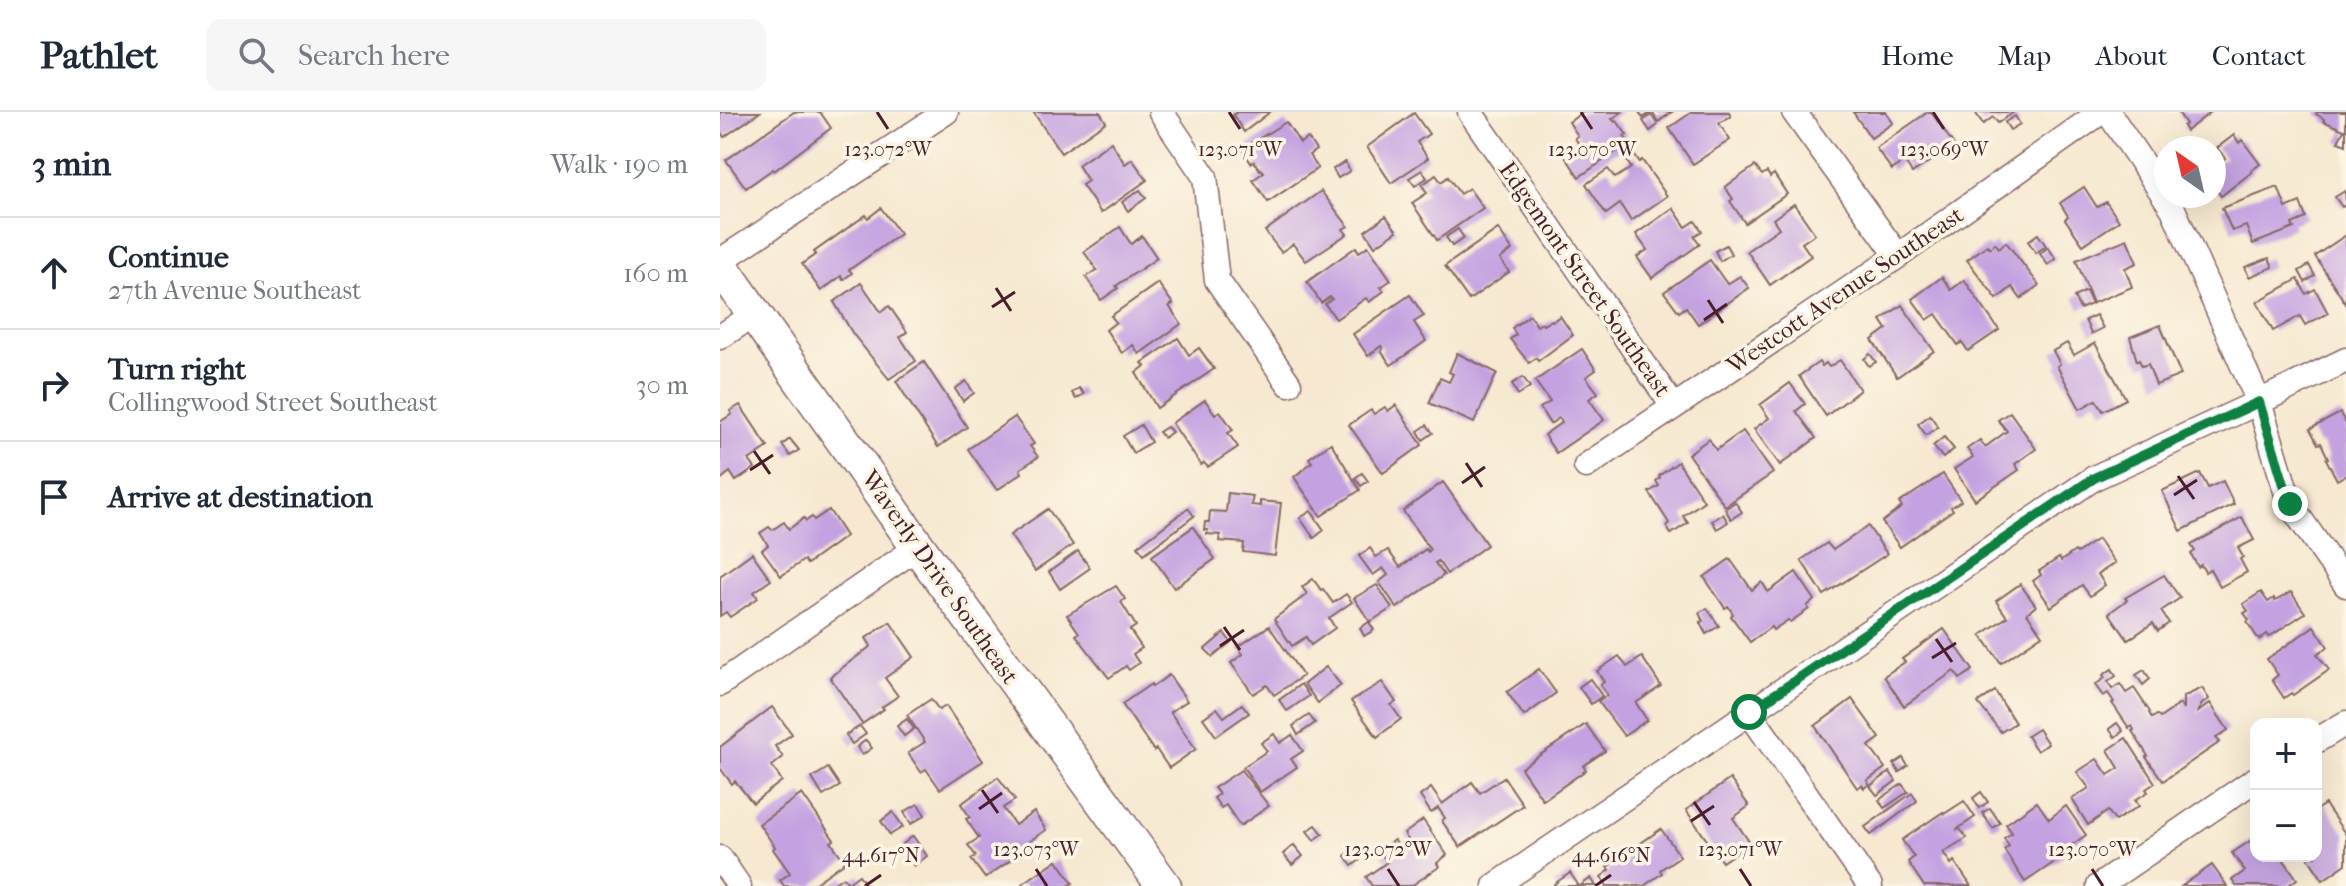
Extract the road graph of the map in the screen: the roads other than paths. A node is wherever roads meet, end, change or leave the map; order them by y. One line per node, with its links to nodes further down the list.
1 (946, 112): 8 (street)
2 (1161, 112): 12 (street)
3 (1470, 112): 14 (street, Edgemont Street Southeast)
4 (1794, 112): 7 (street)
5 (2101, 112): 7 (street, Westcott Avenue Southeast)
6 (2108, 112): 13 (street)
7 (1898, 256): 14 (street, Westcott Avenue Southeast)
8 (720, 263): 9 (main road, Waverly Drive Southeast)
9 (755, 314): 10 (street); 16 (main road, Waverly Drive Southeast)
10 (720, 337)
11 (2346, 360): 13 (street)
12 (1289, 384)
13 (2259, 402): 17 (street); 19 (street)
14 (1673, 406): 15 (street, Westcott Avenue Southeast)
15 (1586, 466)
16 (918, 547): 18 (street); 25 (main road, Waverly Drive Southeast)
17 (2346, 585)
18 (720, 684)
19 (1749, 712): 26 (street); 27 (street)
20 (2346, 723): 21 (street)
21 (2322, 737)
22 (2250, 783): 28 (street)
23 (720, 858): 24 (street)
24 (739, 886)
25 (1164, 886)
26 (1495, 886)
27 (1870, 886)
28 (2099, 886)

